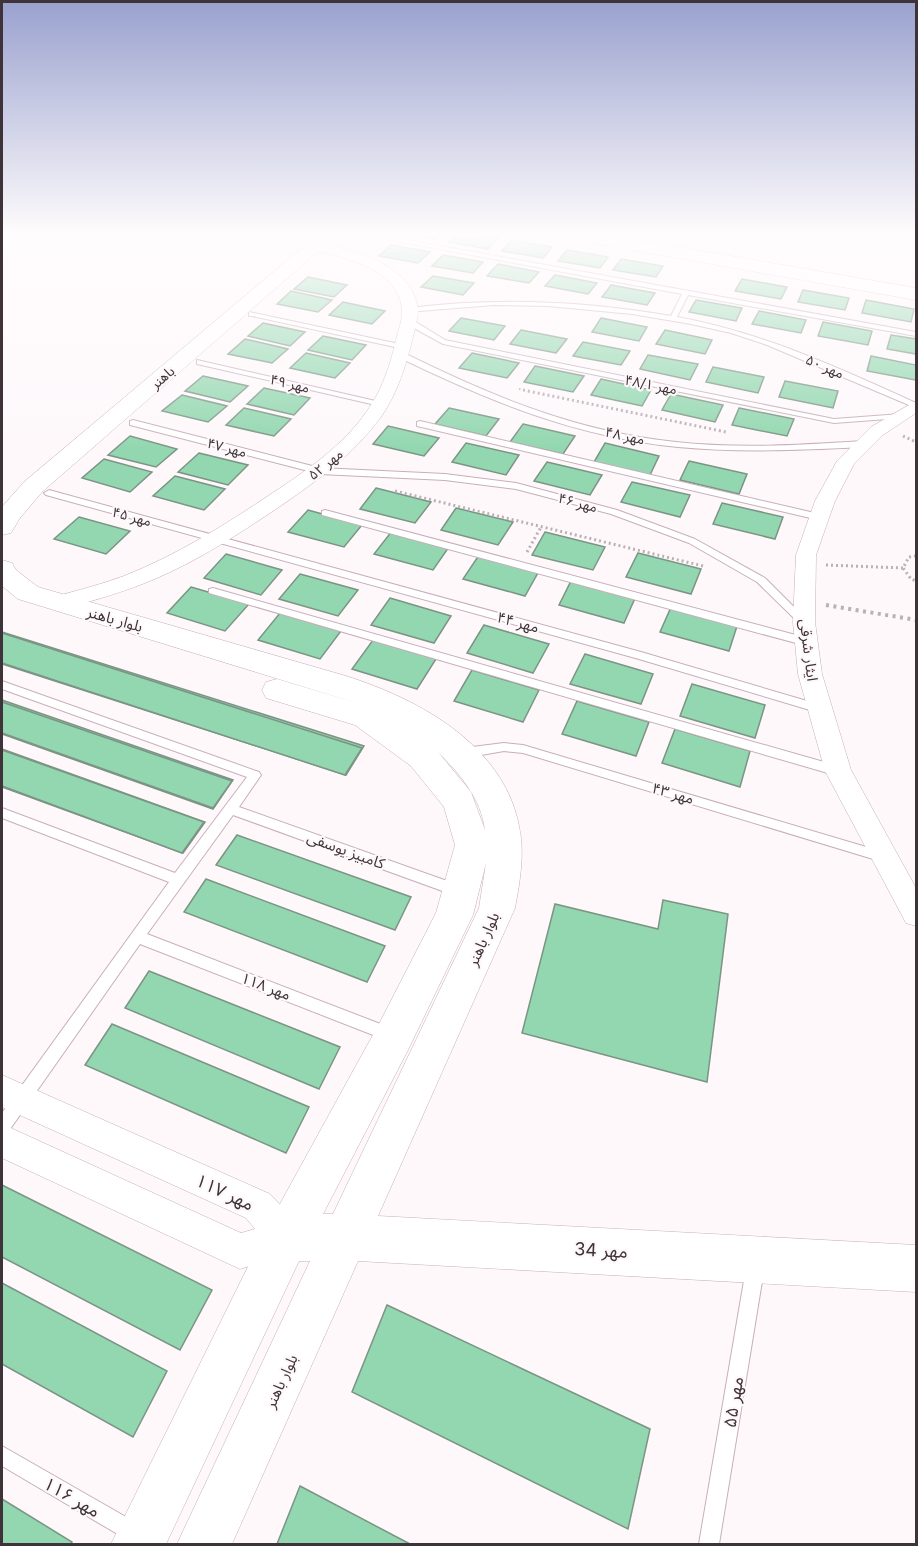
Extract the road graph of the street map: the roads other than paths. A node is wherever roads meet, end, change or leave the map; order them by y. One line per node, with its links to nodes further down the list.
1 (246, 305): 22 (main road, باهنر)
2 (407, 305): 8 (street)
3 (449, 305): 8 (lane, مهر ۵۰)
4 (555, 305): 9 (lane, مهر ۵۰)
5 (680, 305): 9 (lane)
6 (754, 305): 10 (lane)
7 (252, 314): 11 (lane, مهر ۴۸)
8 (409, 316): 11 (street, مهر ۵۲); 14 (lane, مهر ۴۸/۱)
9 (673, 318): 14 (lane, مهر ۵۰)
10 (916, 334)
11 (403, 351): 13 (street, مهر ۵۲); 17 (lane, مهر ۴۸)
12 (200, 362): 13 (lane, مهر ۴۹)
13 (380, 405): 18 (street, مهر ۵۲)
14 (908, 411): 17 (street, ایثار شرقی)
15 (133, 423): 18 (lane, مهر ۴۷)
16 (420, 424): 21 (lane)
17 (864, 444): 21 (street, ایثار شرقی)
18 (320, 471): 23 (street, مهر ۵۲); 28 (lane, مهر ۴۶)
19 (49, 493): 23 (lane, مهر ۴۵)
20 (324, 513): 28 (lane)
21 (819, 517): 28 (street, ایثار شرقی)
22 (2, 527)
23 (214, 539): 27 (street, مهر ۵۲); 30 (lane, مهر ۴۴)
24 (2, 569): 27 (main road, بلوار باهنر)
25 (213, 591): 32 (lane)
26 (2, 595): 37 (main road, بلوار باهنر)
27 (58, 603): 31 (main road, بلوار باهنر)
28 (805, 622): 30 (street, ایثار شرقی)
29 (2, 685): 33 (lane)
30 (820, 710): 32 (street, ایثار شرقی)
31 (459, 754): 35 (lane, مهر ۴۳); 43 (main road, بلوار باهنر)
32 (837, 771): 35 (street, ایثار شرقی)
33 (231, 809): 36 (lane); 37 (lane, کامبیز یوسفی)
34 (2, 813): 36 (lane)
35 (885, 858): 38 (street, ایثار شرقی)
36 (178, 880): 39 (lane)
37 (461, 891): 40 (main road, بلوار باهنر)
38 (916, 914)
39 (137, 936): 40 (lane, مهر ۱۱۸); 41 (lane)
40 (394, 1036): 44 (main road, بلوار باهنر)
41 (8, 1106): 44 (street, مهر ۱۱۷)
42 (2, 1141): 44 (street)
43 (345, 1237): 44 (main road, مهر 34); 45 (main road, مهر 34); 49 (main road, بلوار باهنر)
44 (286, 1238): 48 (main road, بلوار باهنر)
45 (757, 1259): 46 (main road, مهر 34); 50 (lane, مهر ۵۵)
46 (916, 1269)
47 (2, 1456): 48 (lane, مهر ۱۱۶)
48 (140, 1541)
49 (204, 1545)
50 (709, 1545)

